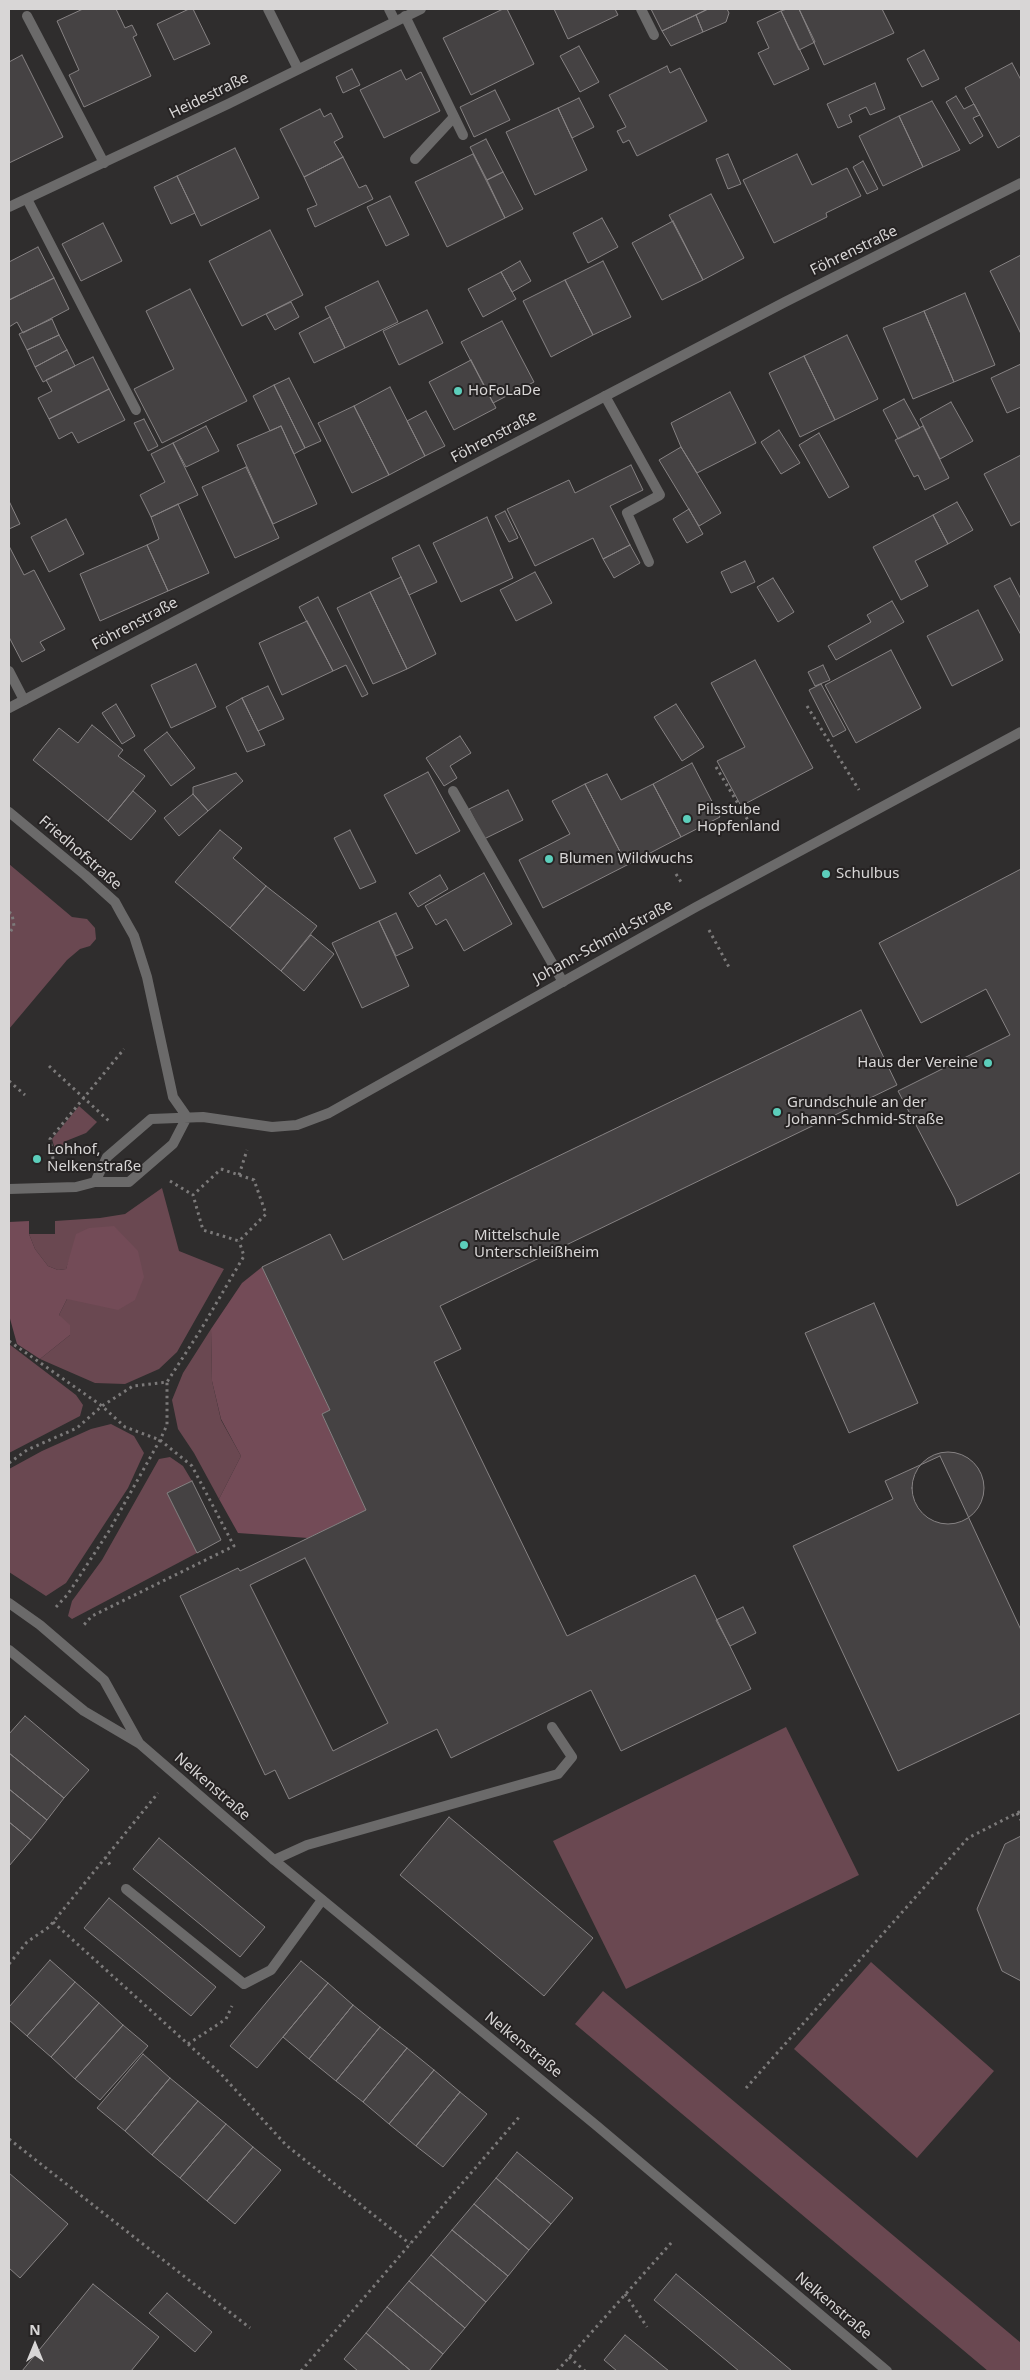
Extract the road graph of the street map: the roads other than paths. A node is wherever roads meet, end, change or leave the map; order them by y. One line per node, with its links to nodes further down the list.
1 (268, 9): 9 (street)
2 (389, 9): 7 (street)
3 (421, 9): 6 (street, Heidestraße)
4 (641, 9): 8 (street)
5 (26, 16): 13 (street)
6 (406, 16): 7 (street, Heidestraße); 10 (street)
7 (395, 21): 9 (street, Heidestraße)
8 (654, 35)
9 (298, 69): 13 (street, Heidestraße)
10 (454, 117): 11 (street); 12 (street)
11 (463, 135)
12 (416, 159)
13 (104, 163): 15 (street, Heidestraße)
14 (1021, 183): 17 (street, Föhrenstraße)
15 (26, 199): 16 (street, Heidestraße); 18 (street)
16 (9, 207)
17 (605, 396): 19 (street); 21 (street, Föhrenstraße)
18 (136, 410)
19 (649, 562)
20 (9, 671): 21 (street)
21 (24, 700): 22 (street, Föhrenstraße)
22 (9, 708)
23 (1021, 732): 26 (street, Johann-Schmid-Straße)
24 (453, 791): 26 (street)
25 (9, 812): 27 (street, Friedhofstraße)
26 (563, 982): 27 (street, Johann-Schmid-Straße)
27 (187, 1118): 28 (street); 28 (street, Johann-Schmid-Straße)
28 (96, 1182): 29 (street)
29 (9, 1189)
30 (9, 1603): 33 (street, Nelkenstraße)
31 (9, 1650): 33 (street, Nelkenstraße)
32 (552, 1727): 34 (street)
33 (140, 1744): 34 (street, Nelkenstraße)
34 (274, 1860): 36 (street, Nelkenstraße)
35 (126, 1889): 36 (street)
36 (322, 1900): 37 (street, Nelkenstraße)
37 (887, 2371)

